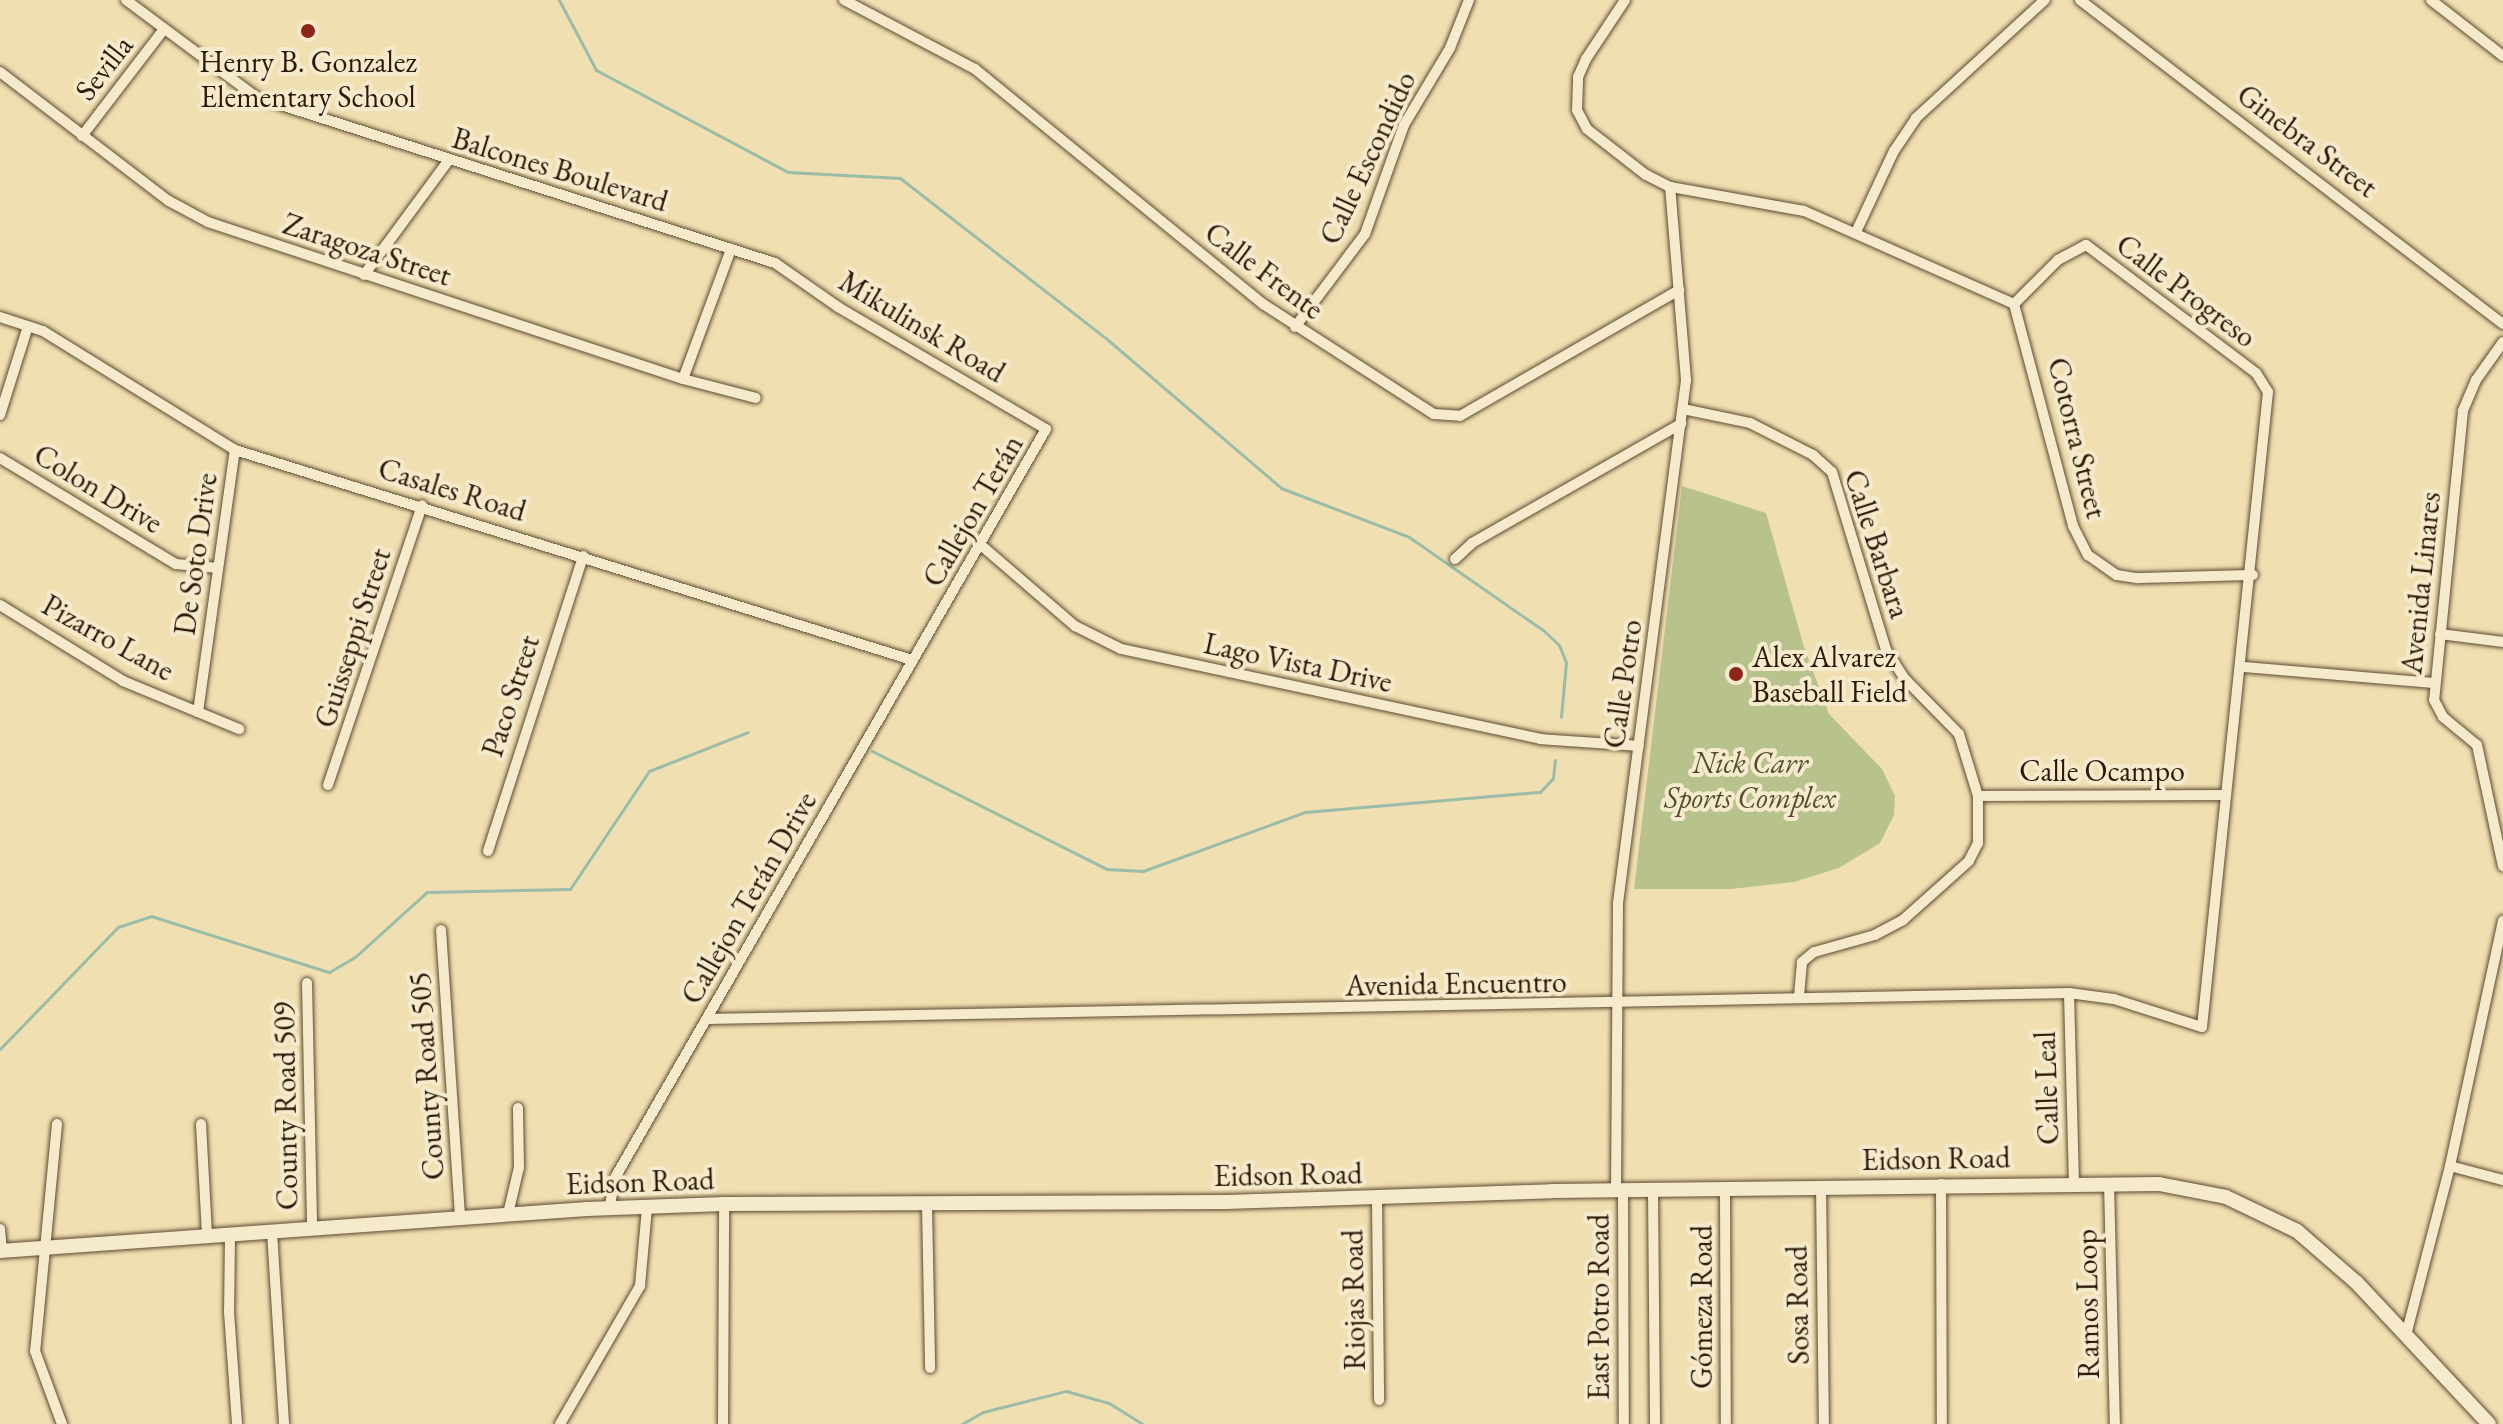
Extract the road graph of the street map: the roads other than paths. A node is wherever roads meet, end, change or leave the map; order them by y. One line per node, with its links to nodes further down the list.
1 (126, 0): 8 (street, Balcones Boulevard)
2 (844, 0): 23 (street, Calle Frente)
3 (1469, 0): 23 (street, Calle Escondido)
4 (1625, 0): 13 (street)
5 (2045, 0): 14 (street)
6 (2080, 0): 21 (street, Ginebra Street)
7 (2431, 0): 9 (street)
8 (164, 29): 11 (street, Sevilla); 12 (street, Balcones Boulevard)
9 (2503, 56)
10 (0, 72): 11 (street, Zaragoza Street)
11 (82, 136): 17 (street, Zaragoza Street)
12 (448, 161): 15 (street, Balcones Boulevard); 17 (street)
13 (1670, 187): 14 (street); 18 (street, Calle Potro)
14 (1856, 232): 19 (street)
15 (731, 249): 16 (street, Balcones Boulevard); 25 (street)
16 (775, 263): 30 (street, Mikulinsk Road)
17 (364, 275): 25 (street, Zaragoza Street)
18 (1679, 290): 23 (street, Calle Frente); 27 (street, Calle Potro)
19 (2014, 304): 38 (street, Cotorra Street); 38 (street, Calle Progreso)
20 (0, 317): 22 (street, Casales Road)
21 (2503, 324)
22 (28, 326): 28 (street); 31 (street, Casales Road)
23 (1295, 327)
24 (2503, 342): 41 (street, Avenida Linares)
25 (683, 379): 26 (street, Zaragoza Street)
26 (756, 398)
27 (1683, 409): 29 (street, Calle Potro); 51 (street, Calle Barbara)
28 (0, 415)
29 (1681, 424): 36 (street); 48 (street, Calle Potro)
30 (1046, 429): 34 (street, Callejon Terán)
31 (235, 450): 33 (street, Casales Road); 37 (street, De Soto Drive)
32 (0, 458): 37 (street, Colon Drive)
33 (422, 505): 35 (street, Casales Road); 49 (street, Guisseppi Street)
34 (982, 546): 40 (street, Callejon Terán); 48 (street, Lago Vista Drive)
35 (583, 556): 43 (street, Casales Road); 52 (street, Paco Street)
36 (1455, 559)
37 (218, 568): 46 (street, De Soto Drive)
38 (2253, 575): 44 (street, Calle Progreso)
39 (0, 605): 46 (street, Pizarro Lane)
40 (940, 616): 43 (street, Callejon Terán Drive)
41 (2440, 634): 42 (street); 45 (street, Avenida Linares)
42 (2503, 642)
43 (912, 660): 60 (street, Callejon Terán Drive)
44 (2243, 667): 45 (street); 50 (street, Calle Progreso)
45 (2434, 683): 53 (street, Avenida Linares)
46 (198, 712): 47 (street, Pizarro Lane)
47 (239, 729)
48 (1639, 746): 59 (street, Calle Potro)
49 (328, 785)
50 (2226, 795): 51 (street, Calle Ocampo); 61 (street, Calle Progreso)
51 (1978, 796): 58 (street, Calle Barbara)
52 (488, 851)
53 (2503, 866)
54 (2503, 921): 65 (street)
55 (441, 930): 80 (street, County Road 505)
56 (307, 983): 82 (street, County Road 509)
57 (2069, 993): 58 (street, Avenida Encuentro); 61 (street, Avenida Encuentro); 67 (street, Calle Leal)
58 (1799, 996): 59 (street, Avenida Encuentro)
59 (1614, 1004): 60 (street, Avenida Encuentro); 71 (street, Calle Potro)
60 (707, 1019): 78 (street, Callejon Terán Drive)
61 (2202, 1027)
62 (518, 1108): 79 (street)
63 (57, 1124): 86 (street)
64 (201, 1124): 85 (street)
65 (2450, 1166): 66 (street); 88 (street)
66 (2503, 1180)
67 (2074, 1182): 68 (street, Eidson Road); 69 (street, Eidson Road)
68 (2109, 1183): 88 (street, Eidson Road); 101 (street, Ramos Loop)
69 (1941, 1184): 70 (street, Eidson Road); 100 (street)
70 (1821, 1186): 73 (street, Eidson Road); 99 (street, Sosa Road)
71 (1619, 1190): 72 (street, Eidson Road); 74 (street, Eidson Road); 96 (street, East Potro Road)
72 (1653, 1190): 73 (street, Eidson Road); 97 (street)
73 (1725, 1190): 98 (street, Gómeza Road)
74 (1377, 1199): 76 (street, Eidson Road); 90 (street, Riojas Road)
75 (724, 1204): 76 (street, Eidson Road); 77 (street, Eidson Road); 95 (street)
76 (927, 1205): 89 (street)
77 (647, 1207): 78 (street, Eidson Road); 94 (street)
78 (609, 1208): 79 (street, Eidson Road)
79 (508, 1214): 80 (street, Eidson Road)
80 (460, 1218): 82 (street, Eidson Road)
81 (0, 1229): 87 (street)
82 (312, 1229): 83 (street, Eidson Road)
83 (272, 1232): 84 (street, Eidson Road); 93 (street)
84 (230, 1235): 85 (street, Eidson Road); 92 (street)
85 (207, 1236): 86 (street, Eidson Road)
86 (42, 1248): 87 (street, Eidson Road); 91 (street)
87 (1, 1251)
88 (2406, 1335): 102 (street, Eidson Road)
89 (930, 1368)
90 (1379, 1400)
91 (62, 1424)
92 (237, 1424)
93 (284, 1424)
94 (560, 1424)
95 (723, 1424)
96 (1624, 1424)
97 (1655, 1424)
98 (1726, 1424)
99 (1824, 1424)
100 (1942, 1424)
101 (2115, 1424)
102 (2489, 1424)

